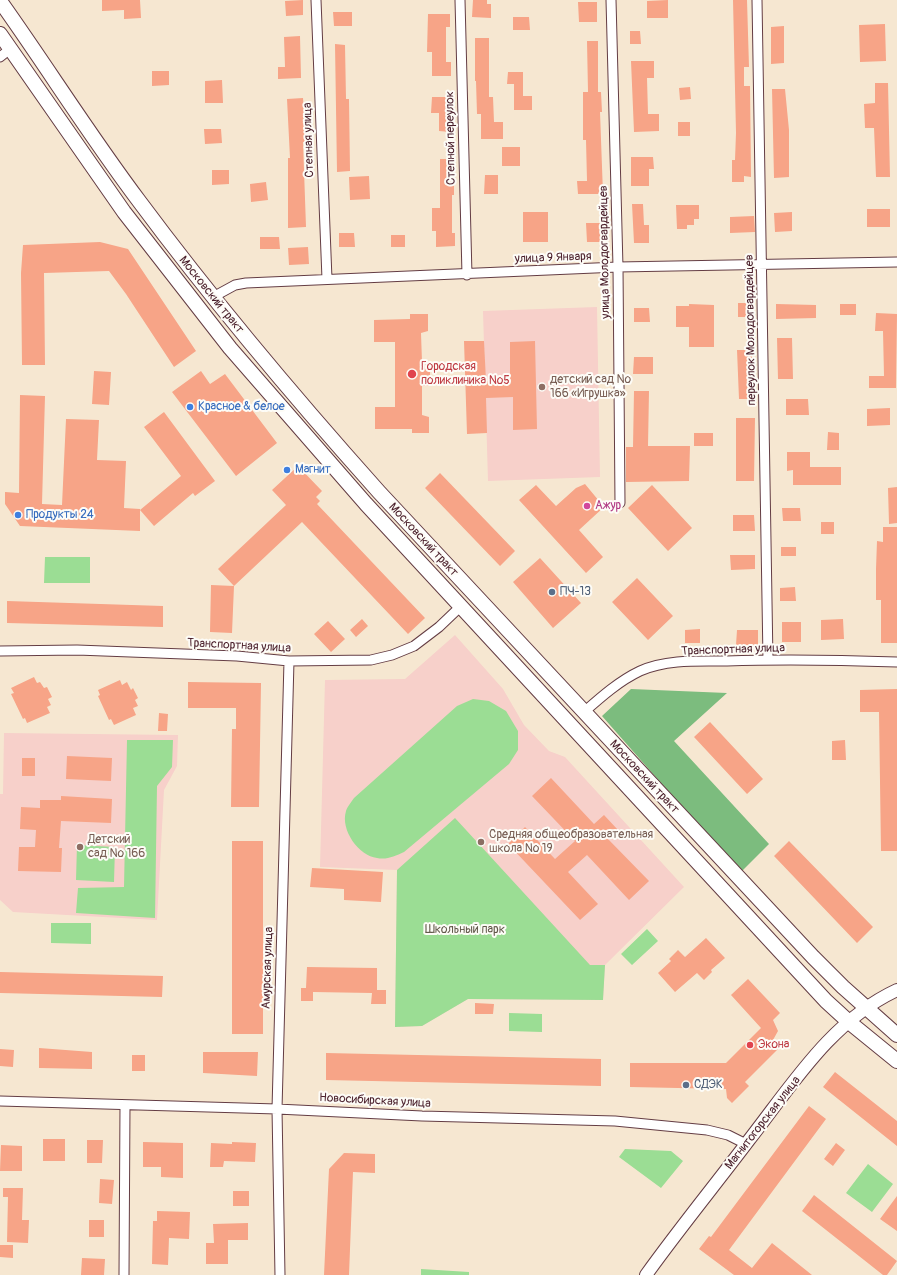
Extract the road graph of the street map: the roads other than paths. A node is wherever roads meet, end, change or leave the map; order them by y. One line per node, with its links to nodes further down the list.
1 (316, 0): 12 (street, Степная улица)
2 (460, 0): 11 (street, Степной переулок)
3 (610, 0): 10 (street, улица Молодогвардейцев)
4 (757, 0): 9 (street, переулок Молодогвардейцев)
5 (0, 1): 13 (main road, Московский тракт)
6 (0, 34): 7 (main road, Московский тракт)
7 (5, 53): 15 (main road, Московский тракт)
8 (897, 262): 9 (street, улица 9 Января)
9 (763, 264): 10 (street, улица 9 Января); 17 (street, переулок Молодогвардейцев)
10 (618, 267): 11 (street, улица 9 Января); 14 (street, улица Молодогвардейцев)
11 (467, 274): 12 (street, улица 9 Января)
12 (327, 280): 13 (street, улица 9 Января)
13 (213, 297): 20 (main road, Московский тракт)
14 (620, 503)
15 (460, 607): 18 (street, Транспортная улица); 23 (main road, Московский тракт)
16 (0, 651): 18 (street, Транспортная улица)
17 (768, 660): 19 (street, Транспортная улица); 20 (street, Транспортная улица)
18 (289, 661): 28 (street, Амурская улица)
19 (897, 662)
20 (584, 712): 22 (main road, Московский тракт)
21 (897, 990): 22 (street, Магнитогорская улица)
22 (866, 1008): 23 (street, Магнитогорская улица); 24 (main road, Московский тракт)
23 (849, 1022): 25 (main road, Московский тракт); 29 (street, Магнитогорская улица)
24 (897, 1035)
25 (897, 1061)
26 (0, 1101): 27 (street, Новосибирская улица)
27 (126, 1105): 28 (street, Новосибирская улица); 30 (street)
28 (277, 1109): 29 (street, Новосибирская улица); 31 (street, Амурская улица)
29 (746, 1144): 32 (street, Магнитогорская улица)
30 (124, 1275)
31 (280, 1275)
32 (646, 1275)

